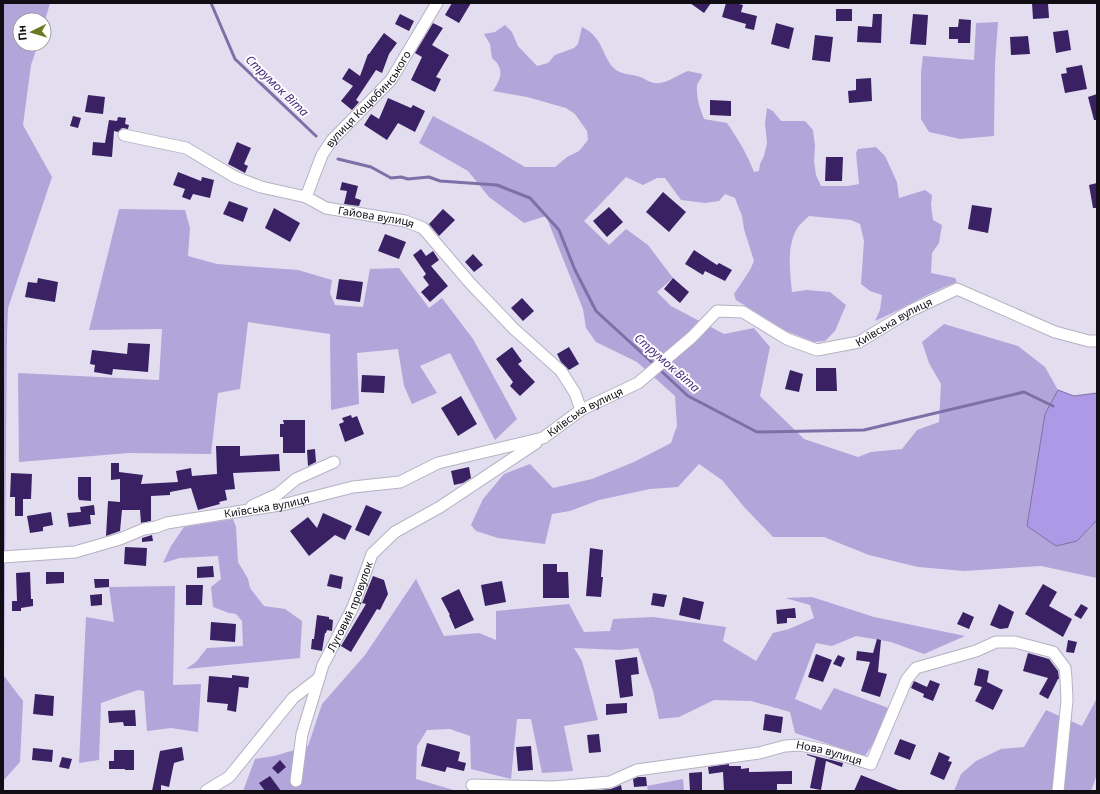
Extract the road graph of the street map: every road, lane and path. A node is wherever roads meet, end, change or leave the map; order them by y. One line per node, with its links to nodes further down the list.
1 (438, 3): 3 (street, вулиця Коцюбинського)
2 (124, 135): 3 (street, Гайова вулиця)
3 (306, 197): 5 (street, Гайова вулиця)
4 (1097, 341): 5 (street, Київська вулиця)
5 (581, 410): 6 (street, Київська вулиця)
6 (543, 438): 8 (street, Київська вулиця); 10 (street, Луговий провулок)
7 (334, 462): 8 (street)
8 (242, 510): 9 (street, Київська вулиця)
9 (3, 558)
10 (319, 678): 11 (street, Луговий провулок); 13 (street)
11 (296, 781)
12 (472, 785): 14 (street, Нова вулиця)
13 (206, 791)
14 (1058, 791)

